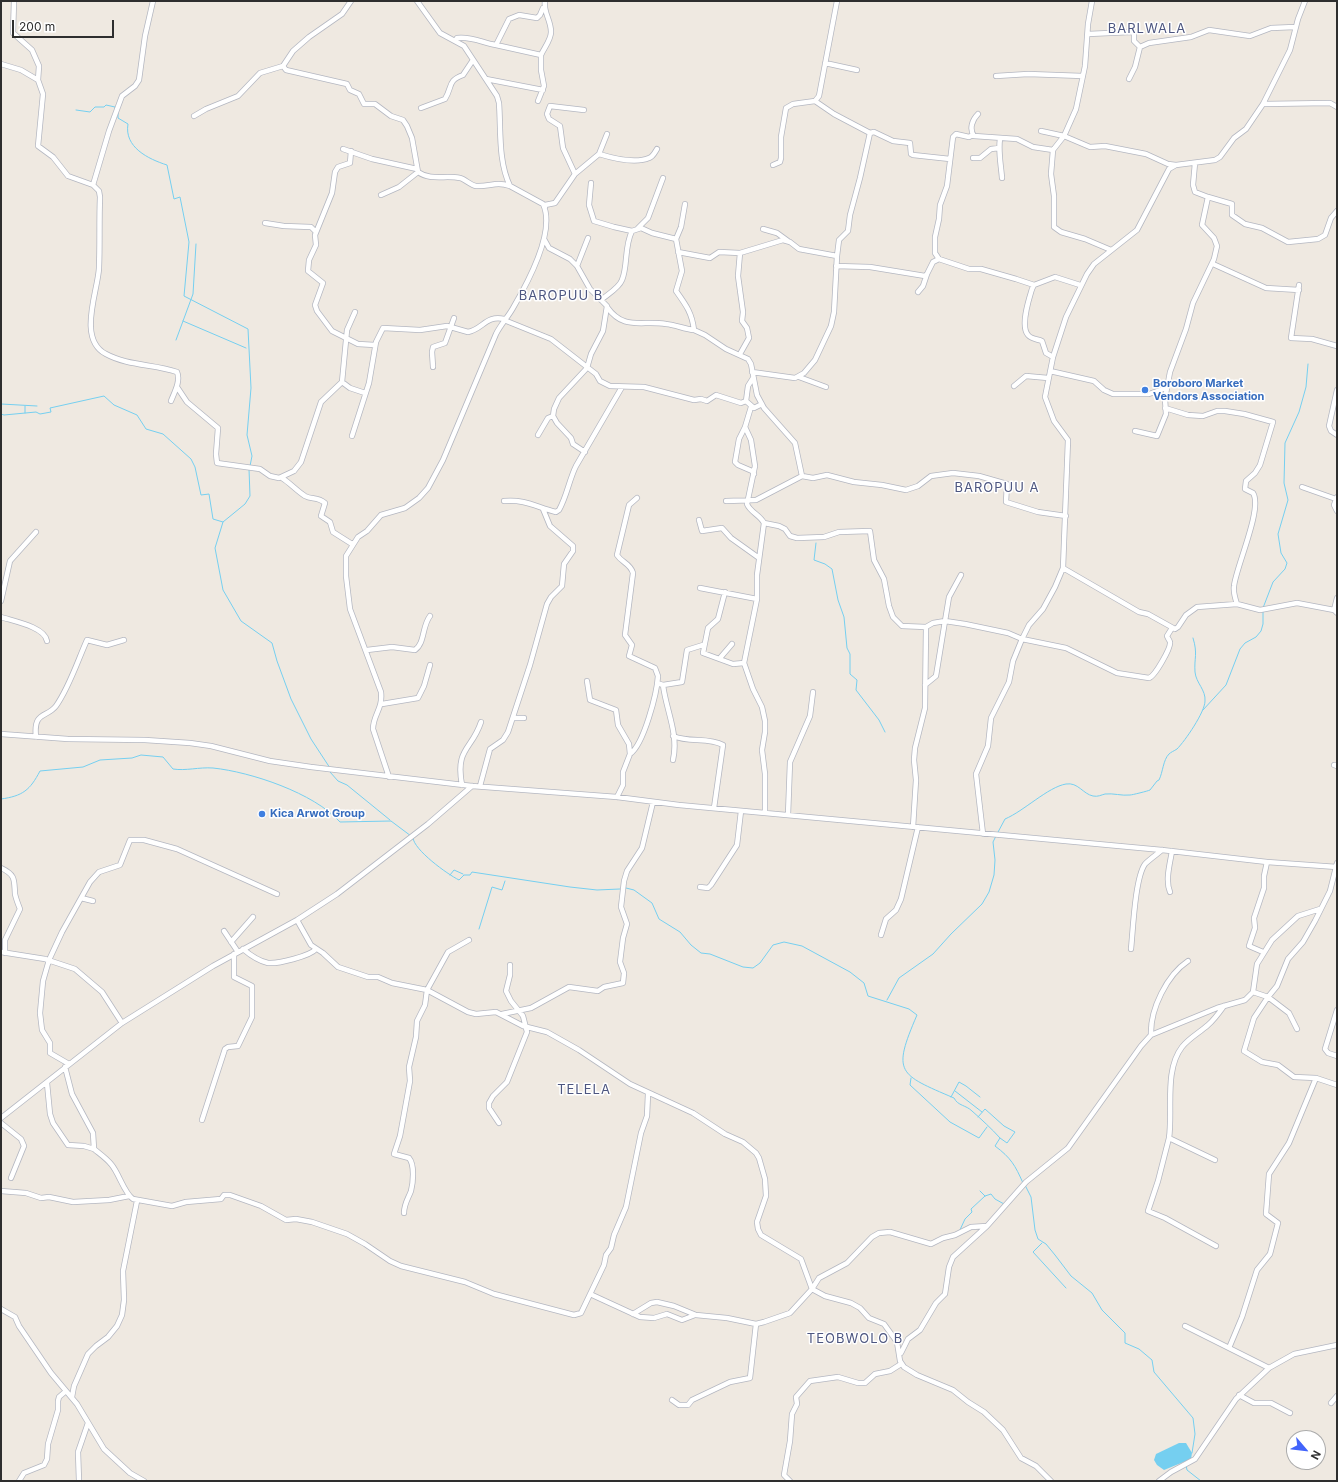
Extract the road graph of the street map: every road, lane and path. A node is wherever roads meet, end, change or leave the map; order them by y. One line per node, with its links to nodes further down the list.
1 (14, 1): 25 (street)
2 (153, 1): 57 (street)
3 (351, 1): 19 (street)
4 (416, 1): 12 (street)
5 (545, 1): 9 (street)
6 (837, 1): 17 (street)
7 (1092, 1): 11 (street)
8 (1305, 1): 10 (street)
9 (543, 8): 13 (street); 15 (street)
10 (1295, 27): 14 (street); 29 (street)
11 (1088, 34): 14 (street); 22 (street)
12 (455, 41): 13 (street); 16 (street)
13 (496, 45): 15 (street)
14 (1140, 47): 24 (street)
15 (541, 55): 26 (street)
16 (473, 60): 23 (street); 31 (street)
17 (825, 63): 20 (street); 28 (street)
18 (1, 64): 25 (street)
19 (283, 66): 34 (street); 52 (street)
20 (857, 70)
21 (996, 76): 22 (street)
22 (1083, 76): 39 (street)
23 (486, 79): 26 (street); 58 (street)
24 (1129, 79)
25 (38, 80): 57 (street)
26 (543, 90): 27 (street)
27 (538, 101)
28 (815, 101): 36 (street); 50 (street)
29 (1263, 104): 30 (street); 49 (street)
30 (1337, 107)
31 (421, 108)
32 (584, 110): 53 (street)
33 (978, 114): 38 (street)
34 (194, 116)
35 (1041, 131): 39 (street)
36 (870, 133): 48 (street); 76 (street)
37 (607, 134): 46 (street)
38 (973, 136): 40 (street); 48 (street)
39 (1064, 136): 44 (street); 51 (street)
40 (1000, 139): 41 (street); 44 (street)
41 (999, 148): 47 (street); 55 (street)
42 (343, 149): 45 (street)
43 (657, 149): 46 (street)
44 (1053, 150): 73 (street)
45 (351, 151): 52 (street); 68 (street)
46 (599, 154): 53 (street)
47 (974, 158)
48 (950, 159): 77 (street)
49 (1195, 163): 51 (street); 60 (street)
50 (773, 165)
51 (1176, 165): 73 (street)
52 (417, 171): 58 (street); 59 (street)
53 (575, 174): 62 (street)
54 (663, 178): 65 (street)
55 (1002, 178)
56 (591, 183): 67 (street)
57 (93, 185): 105 (street)
58 (510, 186): 62 (street)
59 (381, 195)
60 (1208, 197): 63 (street); 78 (street)
61 (685, 204): 71 (street)
62 (545, 207): 70 (street)
63 (1337, 211)
64 (265, 223): 68 (street)
65 (638, 228): 67 (street); 71 (street)
66 (763, 229): 72 (street)
67 (632, 231): 85 (street)
68 (316, 232): 92 (street)
69 (588, 238): 79 (street)
70 (544, 239): 79 (street); 89 (street)
71 (676, 239): 74 (street)
72 (790, 242): 75 (street); 76 (street)
73 (1111, 250): 83 (street)
74 (678, 252): 75 (street); 91 (street)
75 (740, 253): 95 (street)
76 (837, 256): 80 (street)
77 (939, 259): 81 (street); 82 (street)
78 (1213, 264): 94 (street); 109 (street)
79 (577, 266): 85 (street)
80 (836, 266): 81 (street); 101 (street)
81 (927, 274): 84 (street)
82 (1034, 285): 83 (street); 96 (street)
83 (1080, 285): 96 (street)
84 (918, 292)
85 (601, 300): 86 (street)
86 (606, 306): 91 (street); 98 (street)
87 (355, 312): 92 (street)
88 (454, 318): 90 (street)
89 (504, 320): 90 (street); 98 (street); 139 (street)
90 (450, 326): 93 (street); 97 (street)
91 (694, 330): 95 (street)
92 (346, 339): 93 (street); 104 (street)
93 (375, 345): 111 (street)
94 (1337, 346)
95 (740, 354): 100 (street)
96 (1053, 357): 99 (street)
97 (433, 367)
98 (587, 368): 107 (street); 117 (street)
99 (1050, 371): 103 (street); 109 (street)
100 (752, 372): 101 (street); 102 (street)
101 (799, 377): 108 (street)
102 (753, 378): 113 (street); 114 (street)
103 (1048, 378): 106 (street); 135 (street)
104 (342, 382): 111 (street); 126 (street)
105 (176, 386): 112 (street); 126 (street)
106 (1014, 386)
107 (622, 387): 113 (street); 123 (street)
108 (826, 387)
109 (1166, 388): 116 (street)
110 (1337, 390): 121 (street)
111 (365, 393): 122 (street)
112 (171, 401)
113 (746, 401): 115 (street)
114 (762, 404): 115 (street); 125 (street)
115 (751, 407): 118 (street)
116 (1165, 408): 119 (street); 148 (street)
117 (553, 416): 120 (street); 123 (street)
118 (745, 427): 124 (street); 124 (street)
119 (1135, 431)
120 (538, 435)
121 (1337, 435)
122 (352, 436)
123 (585, 452): 133 (street)
124 (754, 474): 130 (street)
125 (802, 476): 130 (street); 135 (street)
126 (282, 478): 139 (street)
127 (1302, 487): 129 (street)
128 (637, 498): 165 (street)
129 (1337, 498): 134 (street)
130 (748, 500): 132 (street); 137 (street)
131 (504, 501): 133 (street)
132 (726, 501)
133 (543, 509): 169 (street)
134 (1337, 511)
135 (1066, 516): 141 (street)
136 (699, 520): 140 (street)
137 (764, 523): 140 (street); 153 (street)
138 (36, 532): 147 (street)
139 (352, 544): 160 (street)
140 (759, 558): 146 (street)
141 (1063, 568): 154 (street); 155 (street)
142 (961, 575): 152 (street)
143 (700, 588): 144 (street)
144 (725, 592): 146 (street); 159 (street)
145 (1337, 598): 149 (street)
146 (757, 599): 162 (street)
147 (1, 601)
148 (1237, 604): 149 (street); 154 (street)
149 (1336, 611)
150 (430, 616): 160 (street)
151 (1, 617): 157 (street)
152 (945, 622): 153 (street); 155 (street); 166 (street)
153 (926, 627): 166 (street)
154 (1172, 628): 155 (street)
155 (1022, 639): 188 (street)
156 (124, 640): 174 (street)
157 (47, 641)
158 (732, 644): 161 (street)
159 (703, 645): 161 (street); 165 (street)
160 (367, 650): 168 (street)
161 (720, 658): 162 (street)
162 (744, 663): 185 (street)
163 (430, 665): 168 (street)
164 (587, 681): 175 (street)
165 (660, 684): 173 (street); 175 (street)
166 (925, 685): 187 (street)
167 (813, 692): 186 (street)
168 (382, 704): 177 (street)
169 (513, 718): 170 (street); 180 (street)
170 (524, 718)
171 (481, 722): 178 (street)
172 (1, 734): 174 (street)
173 (673, 736): 176 (street); 183 (street)
174 (36, 737): 177 (street)
175 (630, 754): 181 (street)
176 (673, 760)
177 (389, 777): 178 (street)
178 (462, 785): 179 (street)
179 (472, 786): 180 (street); 201 (street)
180 (480, 786): 181 (street)
181 (617, 797): 182 (street)
182 (653, 802): 183 (street); 219 (street)
183 (714, 808): 184 (street)
184 (741, 811): 185 (street); 194 (street)
185 (765, 812): 186 (street)
186 (788, 815): 187 (street)
187 (916, 827): 188 (street); 203 (street)
188 (983, 834): 189 (street)
189 (1162, 850): 190 (street); 208 (street)
190 (1172, 851): 191 (street); 195 (street)
191 (1267, 862): 192 (street); 210 (street)
192 (1336, 866): 199 (street)
193 (1, 868): 209 (street)
194 (700, 887)
195 (1170, 892)
196 (277, 894): 197 (street)
197 (81, 898): 198 (street); 212 (street)
198 (93, 901)
199 (1320, 909): 210 (street); 217 (street)
200 (253, 917): 205 (street)
201 (297, 920): 206 (street); 207 (street)
202 (224, 931): 205 (street)
203 (881, 935)
204 (470, 940): 215 (street)
205 (231, 942): 211 (street)
206 (243, 949): 207 (street); 211 (street)
207 (316, 949): 215 (street)
208 (1131, 949)
209 (3, 952): 212 (street)
210 (1263, 952): 216 (street)
211 (236, 953): 222 (street); 233 (street)
212 (49, 960): 222 (street); 227 (street)
213 (1188, 961): 225 (street)
214 (510, 965): 219 (street)
215 (428, 990): 221 (street); 243 (street)
216 (1253, 992): 217 (street); 218 (street)
217 (1268, 997): 224 (street); 228 (street)
218 (1224, 1006): 225 (street); 236 (street)
219 (518, 1010): 221 (street); 223 (street)
220 (1337, 1010): 226 (street)
221 (502, 1014): 223 (street)
222 (122, 1024): 227 (street)
223 (526, 1026): 231 (street); 235 (street)
224 (1297, 1029)
225 (1151, 1035): 244 (street)
226 (1337, 1056)
227 (67, 1066): 229 (street); 237 (street)
228 (1316, 1078): 230 (street); 254 (street)
229 (47, 1083): 232 (street); 237 (street)
230 (1337, 1085)
231 (648, 1094): 246 (street); 247 (street)
232 (1, 1118)
233 (202, 1120)
234 (1, 1123): 239 (street)
235 (500, 1123)
236 (1169, 1138): 238 (street); 245 (street)
237 (94, 1149): 241 (street)
238 (1215, 1160)
239 (11, 1178)
240 (1, 1191): 241 (street)
241 (129, 1196): 242 (street)
242 (137, 1201): 247 (street); 261 (street)
243 (404, 1213)
244 (986, 1226): 246 (street); 255 (street)
245 (1216, 1246)
246 (812, 1289): 251 (street); 255 (street)
247 (590, 1294): 249 (street)
248 (1, 1309): 258 (street)
249 (633, 1314): 250 (street); 250 (street)
250 (696, 1315): 251 (street)
251 (756, 1324): 262 (street)
252 (1185, 1326): 254 (street)
253 (1337, 1345): 257 (street)
254 (1229, 1348): 257 (street)
255 (900, 1356): 256 (street)
256 (902, 1364): 269 (street); 270 (street)
257 (1269, 1368): 259 (street)
258 (66, 1391): 261 (street); 266 (street)
259 (1239, 1395): 264 (street); 271 (street)
260 (1337, 1396): 263 (street)
261 (72, 1397): 265 (street)
262 (672, 1400)
263 (1331, 1402)
264 (1290, 1413)
265 (88, 1423): 267 (street); 268 (street)
266 (19, 1481)
267 (79, 1481)
268 (144, 1481)
269 (790, 1481)
270 (1051, 1481)
271 (1159, 1481)

